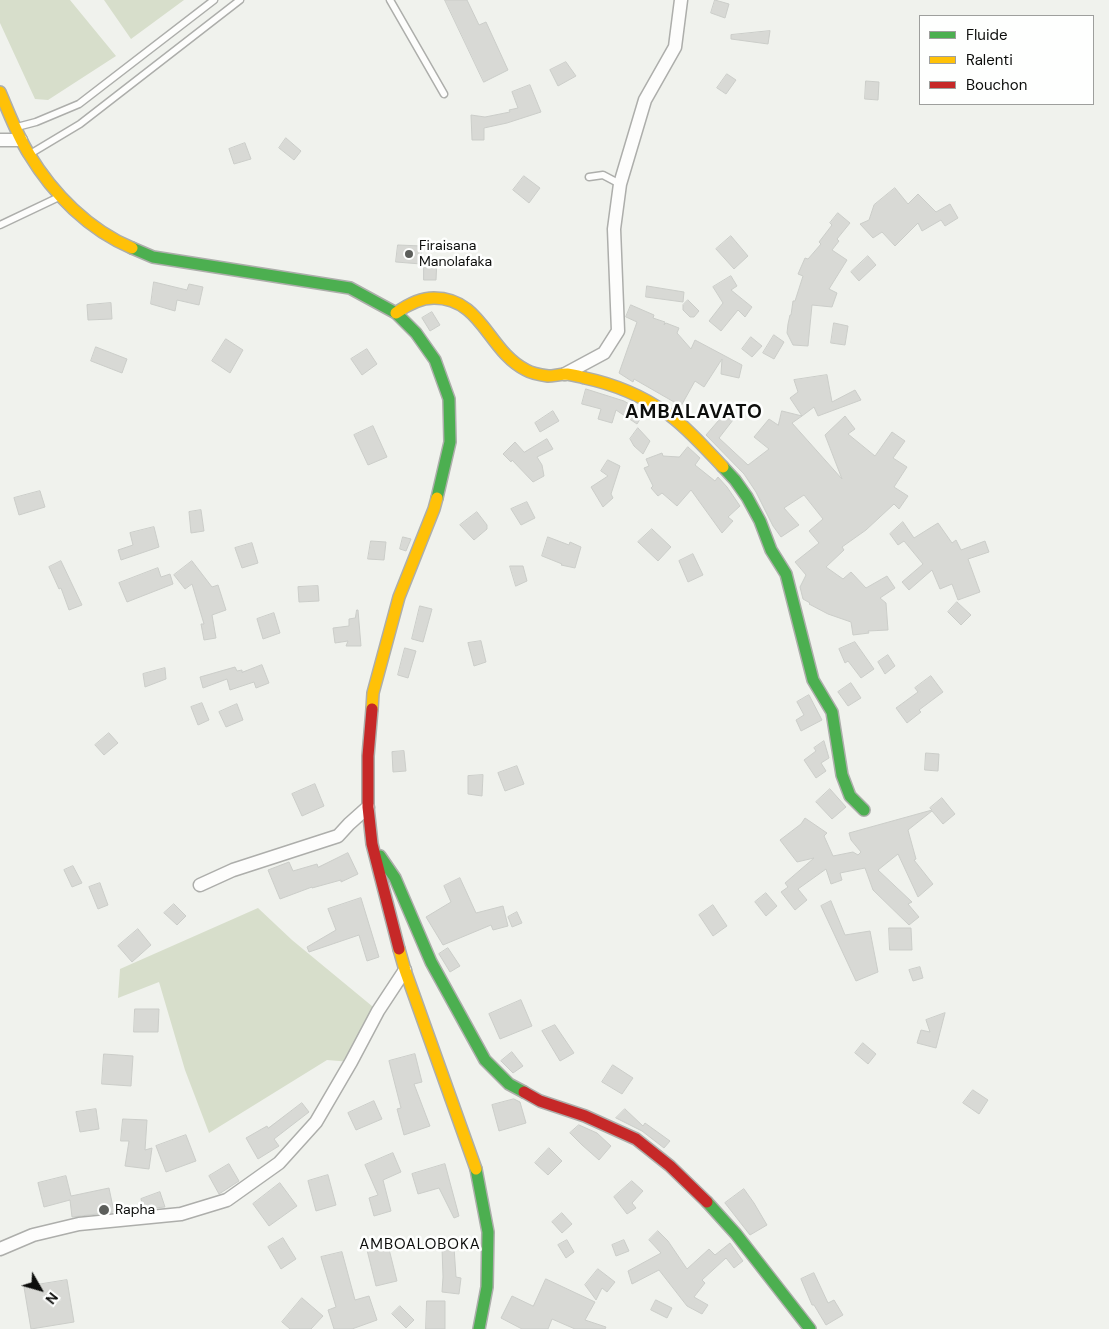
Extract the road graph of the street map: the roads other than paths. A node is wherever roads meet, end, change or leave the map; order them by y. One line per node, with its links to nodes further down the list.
1 (214, 0): 7 (lane)
2 (240, 0): 10 (lane)
3 (390, 0): 6 (lane)
4 (681, 0): 12 (street)
5 (0, 92): 7 (street)
6 (444, 94)
7 (16, 128): 9 (street)
8 (0, 140): 9 (street)
9 (21, 140): 10 (street)
10 (29, 155): 13 (street)
11 (589, 177): 12 (lane)
12 (620, 184): 16 (street)
13 (60, 197): 14 (lane); 15 (street)
14 (0, 225)
15 (396, 313): 16 (street); 17 (street)
16 (565, 374): 18 (street)
17 (368, 808): 19 (street); 20 (street)
18 (864, 810)
19 (372, 844): 21 (street); 24 (street)
20 (200, 885)
21 (405, 970): 22 (street); 23 (street)
22 (0, 1249)
23 (479, 1329)
24 (810, 1329)

